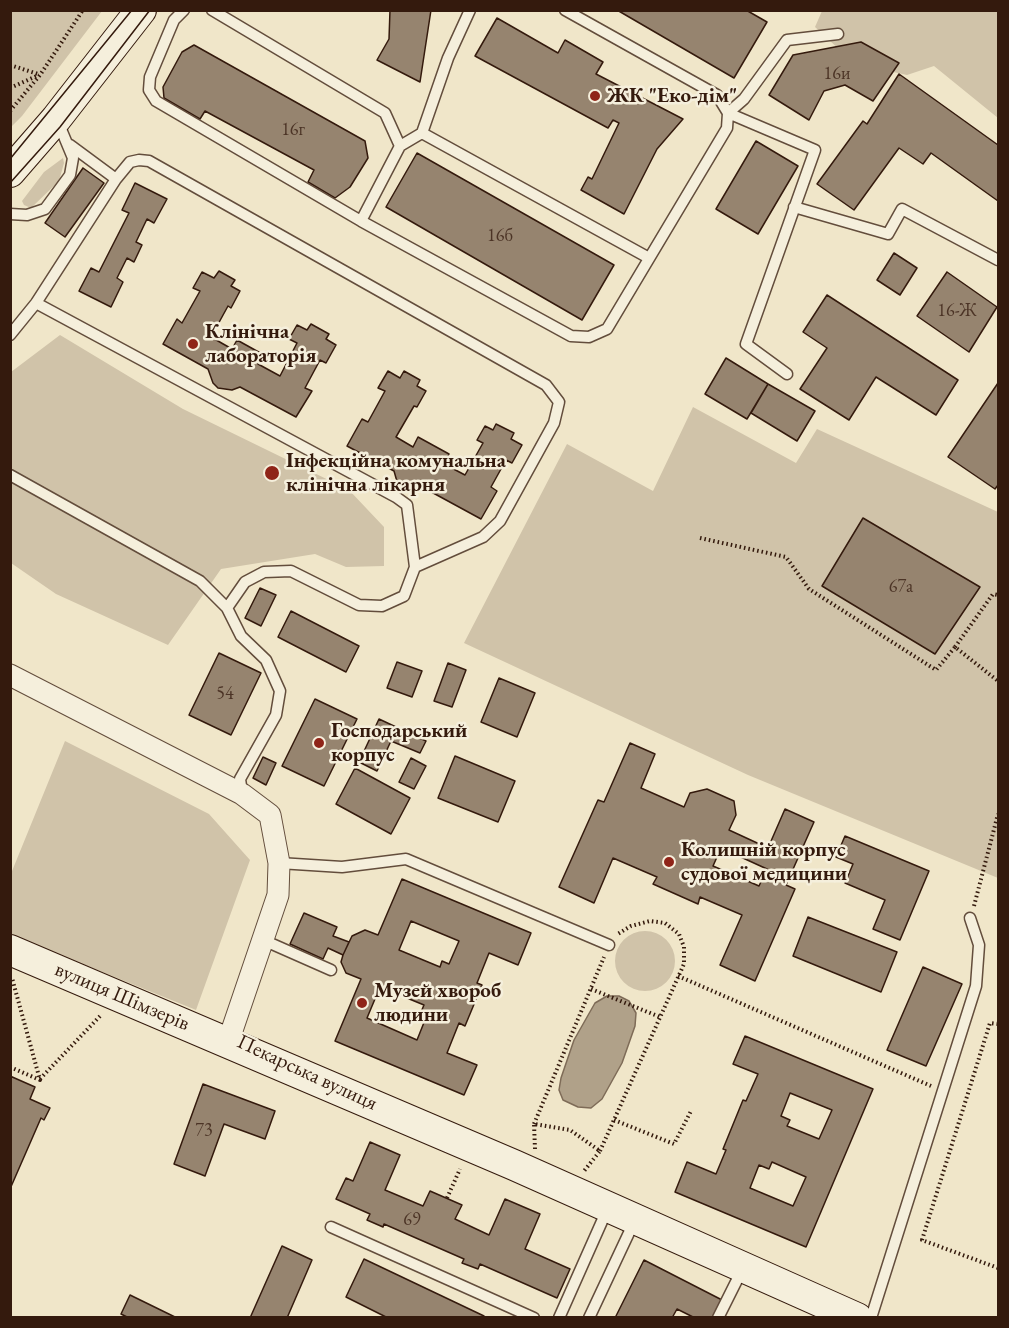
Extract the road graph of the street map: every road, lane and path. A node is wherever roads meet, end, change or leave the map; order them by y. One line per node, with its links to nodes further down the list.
1 (83, 10): 9 (path)
2 (141, 10): 13 (street)
3 (184, 10): 21 (lane)
4 (212, 10): 16 (lane)
5 (470, 10): 14 (lane)
6 (565, 10): 12 (lane)
7 (838, 34): 12 (lane)
8 (10, 65): 9 (path)
9 (40, 75): 10 (path); 11 (path)
10 (10, 88)
11 (10, 111)
12 (728, 113): 19 (lane); 22 (lane)
13 (56, 119): 15 (lane); 17 (street)
14 (422, 133): 16 (lane); 22 (lane)
15 (70, 145): 18 (lane); 20 (lane)
16 (400, 146): 21 (lane)
17 (10, 172)
18 (116, 178): 24 (lane); 29 (lane)
19 (794, 207): 23 (lane); 26 (lane)
20 (10, 214)
21 (361, 221): 22 (lane)
22 (649, 258)
23 (999, 260)
24 (36, 303): 25 (lane); 29 (lane)
25 (10, 335)
26 (787, 374)
27 (10, 475): 31 (lane)
28 (700, 538): 32 (path)
29 (415, 567): 31 (lane)
30 (999, 596): 32 (path)
31 (227, 608): 35 (lane)
32 (955, 647): 34 (path)
33 (10, 675): 35 (street, Пекарська вулиця)
34 (999, 681)
35 (242, 794): 37 (street, Пекарська вулиця)
36 (999, 814): 38 (path)
37 (279, 863): 39 (street, Пекарська вулиця); 40 (lane)
38 (970, 918): 51 (lane)
39 (263, 940): 42 (lane); 48 (street, Пекарська вулиця)
40 (609, 945): 43 (path); 44 (path)
41 (12, 959): 48 (street, вулиця Шімзерів); 50 (path)
42 (332, 970)
43 (678, 976): 46 (path); 51 (path)
44 (591, 989): 46 (path); 54 (path)
45 (108, 1008): 50 (path)
46 (660, 1017): 53 (path)
47 (999, 1024): 64 (path)
48 (228, 1042): 60 (street, Пекарська вулиця)
49 (10, 1067): 50 (path)
50 (40, 1080)
51 (943, 1091): 70 (lane)
52 (691, 1111): 53 (path)
53 (614, 1120): 55 (path)
54 (534, 1124): 55 (path); 56 (path)
55 (600, 1151): 58 (path)
56 (535, 1152)
57 (462, 1165): 59 (path)
58 (577, 1179)
59 (447, 1198)
60 (609, 1207): 61 (street, Пекарська вулиця); 66 (lane)
61 (636, 1218): 63 (street, Пекарська вулиця); 67 (lane)
62 (331, 1227): 65 (lane)
63 (743, 1267): 68 (lane); 69 (street, Пекарська вулиця)
64 (999, 1268)
65 (534, 1317)
66 (559, 1317)
67 (589, 1317)
68 (718, 1317)
69 (857, 1317)
70 (870, 1317)

